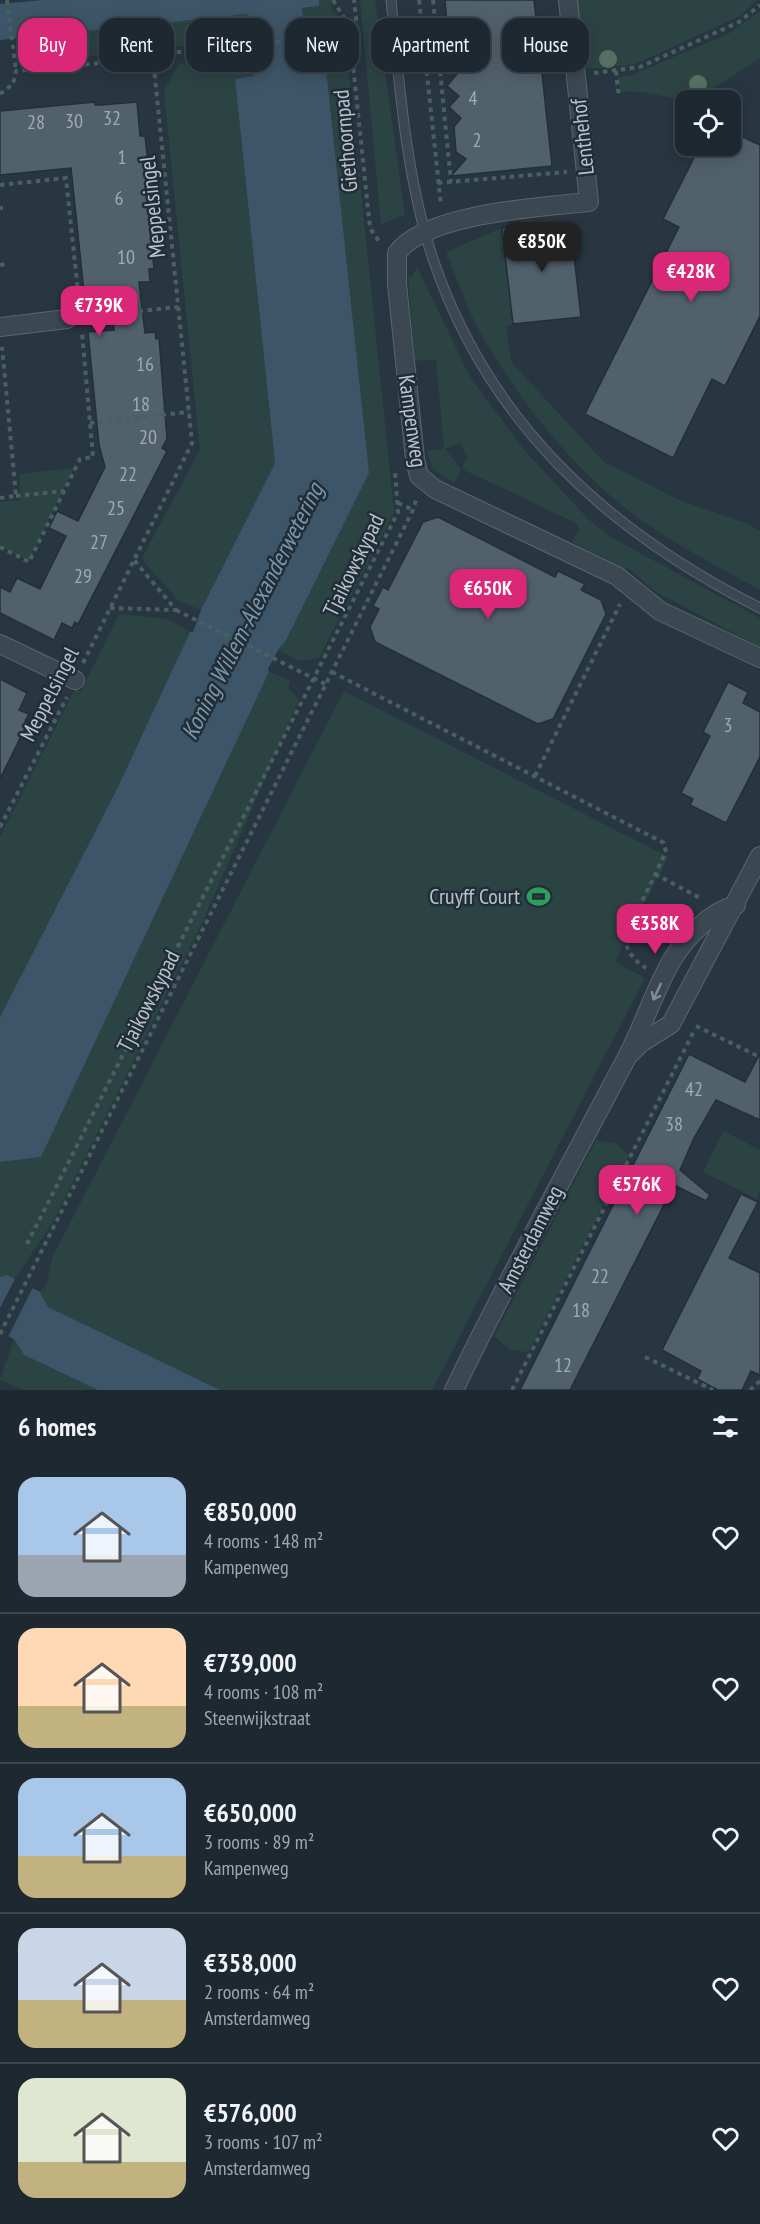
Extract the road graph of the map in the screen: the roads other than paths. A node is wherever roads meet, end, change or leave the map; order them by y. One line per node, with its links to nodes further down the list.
1 (391, 0): 3 (lane)
2 (568, 0): 3 (street, Lenthehof)
3 (426, 233): 6 (lane); 8 (street, Kampenweg)
4 (73, 319): 5 (street)
5 (0, 327)
6 (760, 608)
7 (0, 644): 9 (street)
8 (760, 658)
9 (75, 680)
10 (760, 856): 11 (street, Amsterdamweg)
11 (729, 907): 12 (street, Amsterdamweg, one-way to 12); 12 (street, Amsterdamweg)
12 (626, 1058): 13 (street, Amsterdamweg)
13 (454, 1390)

